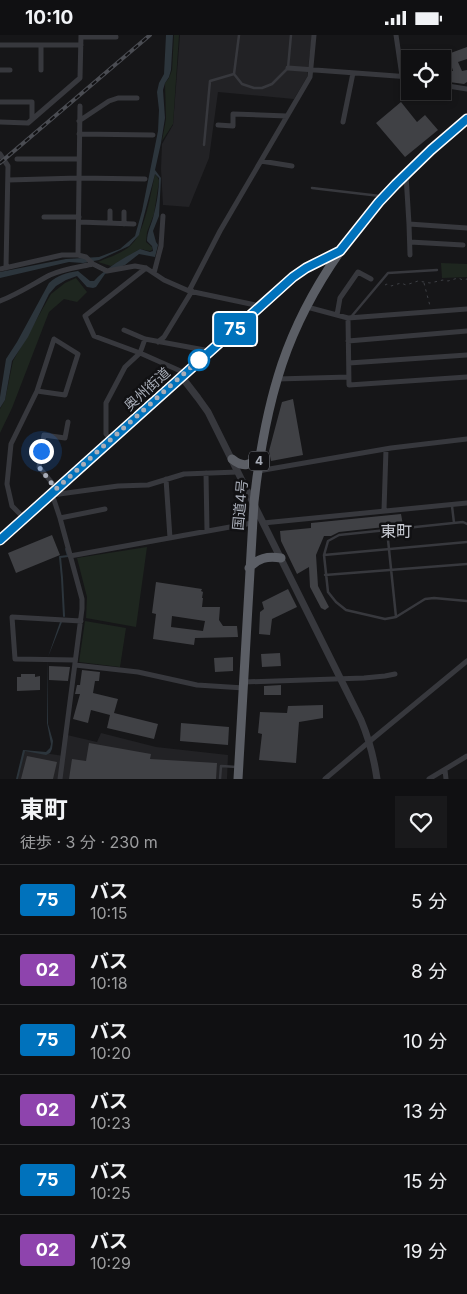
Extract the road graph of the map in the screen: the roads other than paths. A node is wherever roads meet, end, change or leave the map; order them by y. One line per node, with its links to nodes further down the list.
1 (238, 35): 17 (lane)
2 (291, 35): 10 (lane)
3 (314, 35): 11 (street)
4 (396, 35): 15 (street)
5 (81, 36): 6 (street); 9 (street)
6 (116, 37)
7 (0, 45): 8 (street)
8 (41, 45): 9 (street); 14 (street)
9 (81, 45): 25 (street)
10 (288, 68): 11 (street); 17 (lane)
11 (311, 69): 16 (street); 24 (street)
12 (0, 70): 13 (street)
13 (10, 70)
14 (41, 70)
15 (401, 70)
16 (353, 73): 18 (street); 29 (street)
17 (234, 74): 33 (lane)
18 (401, 77)
19 (451, 86): 20 (street)
20 (467, 89)
21 (136, 98): 27 (street)
22 (0, 102): 25 (street)
23 (80, 106): 27 (street)
24 (287, 116): 30 (street); 37 (street)
25 (32, 119): 28 (street)
26 (467, 119): 39 (highway, 奥州街道 / 4)
27 (79, 121): 31 (street)
28 (0, 122)
29 (342, 122)
30 (218, 125)
31 (79, 134): 32 (street); 36 (street)
32 (153, 135)
33 (204, 145)
34 (0, 154): 42 (street)
35 (16, 159): 36 (street)
36 (79, 159): 40 (street)
37 (261, 161): 38 (street); 69 (street)
38 (292, 166)
39 (406, 174): 44 (highway, 奥州街道 / 4); 53 (street)
40 (79, 178): 41 (street); 42 (street); 49 (street)
41 (145, 179)
42 (8, 180): 58 (street)
43 (312, 188): 44 (lane)
44 (384, 197): 59 (highway, 奥州街道 / 4)
45 (110, 211): 50 (street)
46 (124, 211): 51 (street)
47 (163, 216): 67 (street)
48 (44, 217): 49 (street)
49 (78, 219): 50 (street); 60 (street)
50 (110, 223): 51 (street)
51 (124, 224): 52 (street)
52 (134, 224)
53 (409, 224): 54 (street); 55 (street)
54 (467, 228)
55 (410, 242): 56 (street); 61 (street)
56 (463, 245)
57 (0, 247): 58 (street)
58 (7, 247): 63 (street)
59 (340, 251): 71 (main road, 奥州街道); 72 (highway, 国道4号 / 4)
60 (78, 255): 62 (street); 63 (street)
61 (410, 255)
62 (93, 264): 64 (street); 70 (street)
63 (6, 268): 65 (street)
64 (146, 268): 67 (street); 82 (street)
65 (0, 269)
66 (437, 270): 75 (lane)
67 (154, 273): 69 (street)
68 (371, 279): 74 (street)
69 (190, 291): 71 (street); 80 (street)
70 (0, 301)
71 (260, 306): 81 (main road, 奥州街道)
72 (307, 307): 74 (street); 88 (highway, 国道4号 / 4)
73 (467, 309): 75 (street)
74 (337, 315): 75 (street)
75 (349, 318): 79 (street)
76 (124, 330): 78 (street)
77 (467, 331): 79 (street)
78 (145, 339): 80 (street); 82 (street)
79 (348, 341): 84 (street)
80 (158, 342): 81 (street)
81 (210, 351): 85 (main road, 奥州街道)
82 (140, 353): 85 (street); 92 (street)
83 (467, 355): 84 (street)
84 (349, 363): 86 (street)
85 (183, 375): 92 (main road, 奥州街道); 95 (street)
86 (349, 377): 87 (street); 88 (street)
87 (467, 377)
88 (277, 379): 94 (highway, 国道4号 / 4)
89 (37, 391): 89 (street); 101 (street)
90 (68, 421): 102 (street)
91 (467, 439): 93 (street)
92 (111, 440): 102 (main road, 奥州街道)
93 (386, 449): 96 (street); 108 (street)
94 (260, 455): 95 (highway); 96 (highway, 国道4号 / 4)
95 (232, 459): 97 (street)
96 (258, 471): 104 (highway, 国道4号 / 4)
97 (238, 472): 98 (street); 104 (street)
98 (206, 473): 99 (street); 116 (street)
99 (166, 479): 103 (street); 117 (street)
100 (0, 483): 101 (street)
101 (7, 483): 110 (street)
102 (56, 489): 103 (main road, 奥州街道)
103 (49, 496): 109 (street); 110 (main road, 奥州街道)
104 (254, 502): 111 (highway, 国道4号 / 4); 112 (street)
105 (467, 503): 106 (street)
106 (452, 504): 108 (street); 113 (lane)
107 (105, 509): 109 (street)
108 (384, 511): 112 (street)
109 (60, 518): 122 (street)
110 (24, 519): 118 (main road, 奥州街道)
111 (252, 523): 116 (street); 125 (highway, 国道4号 / 4)
112 (263, 523): 123 (street)
113 (454, 523): 114 (lane); 115 (lane)
114 (467, 524)
115 (388, 530): 120 (lane); 121 (lane)
116 (206, 531): 117 (street)
117 (170, 538): 122 (street)
118 (0, 540)
119 (467, 543): 120 (lane)
120 (389, 549): 121 (lane); 126 (lane)
121 (324, 555): 127 (lane)
122 (70, 556): 130 (street)
123 (281, 558): 125 (highway); 134 (street)
124 (467, 565): 126 (lane)
125 (249, 568): 135 (highway, 国道4号 / 4)
126 (392, 570): 127 (lane); 129 (lane)
127 (325, 575): 129 (lane)
128 (467, 601): 129 (lane)
129 (396, 617)
130 (81, 621): 132 (street); 132 (street)
131 (467, 661): 136 (street)
132 (75, 662): 135 (street); 140 (street)
133 (395, 673): 134 (street)
134 (341, 679): 135 (street); 136 (street)
135 (244, 685): 138 (highway, 国道4号 / 4)
136 (370, 741): 143 (street); 144 (street)
137 (467, 756): 139 (street)
138 (239, 767): 141 (lane); 142 (highway, 国道4号 / 4)
139 (445, 770): 145 (street); 146 (street)
140 (60, 779)
141 (220, 779)
142 (238, 779)
143 (325, 779)
144 (377, 779)
145 (429, 779)
146 (446, 779)

